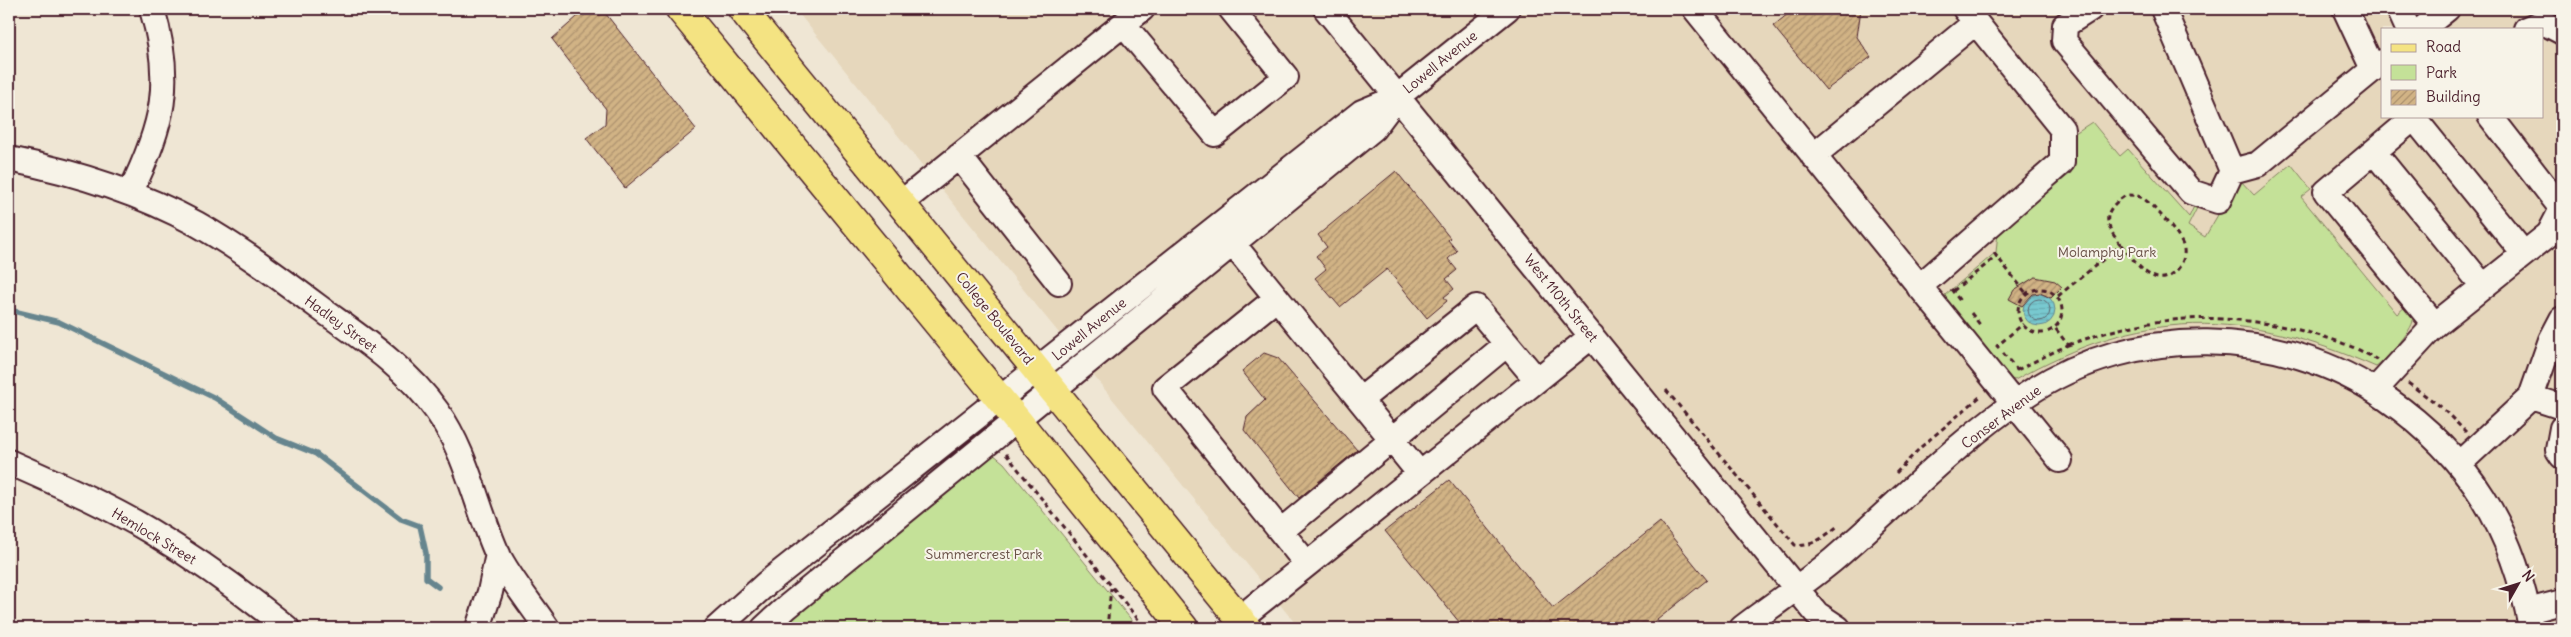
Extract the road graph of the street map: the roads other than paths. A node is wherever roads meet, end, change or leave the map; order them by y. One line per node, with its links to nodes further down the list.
1 (152, 9): 30 (street)
2 (680, 9): 51 (main road)
3 (742, 9): 31 (main road, College Boulevard)
4 (1142, 9): 15 (street)
5 (1230, 9): 15 (street)
6 (1326, 9): 21 (street, West 110th Street)
7 (1507, 9): 21 (street, Lowell Avenue)
8 (1695, 9): 27 (street)
9 (2090, 9): 29 (street)
10 (2163, 9): 29 (street)
11 (2345, 9): 20 (street)
12 (2398, 9): 16 (street)
13 (2447, 9): 17 (street)
14 (1971, 16): 27 (street); 37 (street)
15 (1123, 24): 26 (street)
16 (2408, 28)
17 (2423, 28)
18 (2528, 28): 19 (street)
19 (2562, 32)
20 (2378, 65): 29 (street)
21 (1397, 97): 33 (street, Lowell Avenue); 41 (street, West 110th Street); 44 (street, Lowell Avenue)
22 (2414, 118): 25 (street)
23 (2416, 118): 34 (street)
24 (2492, 118): 32 (street)
25 (2374, 152): 36 (street); 40 (street)
26 (959, 156): 31 (street); 35 (street)
27 (1813, 156): 37 (street)
28 (9, 159): 30 (street, Hadley Street)
29 (2232, 171)
30 (130, 194): 60 (street, Hadley Street)
31 (901, 203): 44 (main road, College Boulevard)
32 (2562, 209): 34 (street)
33 (1233, 244): 38 (street); 44 (street, Lowell Avenue)
34 (2524, 254): 36 (street)
35 (1059, 283)
36 (2483, 286): 40 (street)
37 (1919, 287): 49 (street)
38 (1277, 298): 48 (street); 59 (street)
39 (2562, 319): 42 (street)
40 (2435, 325): 46 (street)
41 (1592, 336): 45 (street); 62 (street, West 110th Street)
42 (2557, 341): 47 (street)
43 (1507, 344): 45 (street); 48 (street); 53 (street)
44 (1045, 380): 51 (street, Lowell Avenue); 65 (main road, College Boulevard)
45 (1537, 380): 58 (street)
46 (2375, 390): 49 (street, Conser Avenue); 57 (street, Conser Avenue)
47 (2531, 397): 50 (street); 57 (street)
48 (1360, 400): 53 (street)
49 (2013, 404): 55 (street); 62 (street, Conser Avenue)
50 (2562, 407)
51 (1008, 410): 69 (street, Lowell Avenue); 70 (street, Lowell Avenue); 71 (main road)
52 (2562, 428): 54 (street)
53 (1391, 438): 58 (street); 59 (street)
54 (2562, 456)
55 (2060, 460)
56 (9, 462): 66 (street, Hemlock Street)
57 (2460, 463): 64 (street)
58 (1420, 474): 61 (street)
59 (1281, 531): 61 (street)
60 (498, 554): 67 (street); 68 (street, Hadley Street)
61 (1307, 564): 65 (street)
62 (1796, 587): 72 (street, Conser Avenue); 73 (street, West 110th Street)
63 (2562, 602): 64 (street)
64 (2529, 620)
65 (1243, 623)
66 (287, 628)
67 (478, 628)
68 (547, 628)
69 (717, 628)
70 (764, 628)
71 (1184, 628)
72 (1742, 628)
73 (1838, 628)

